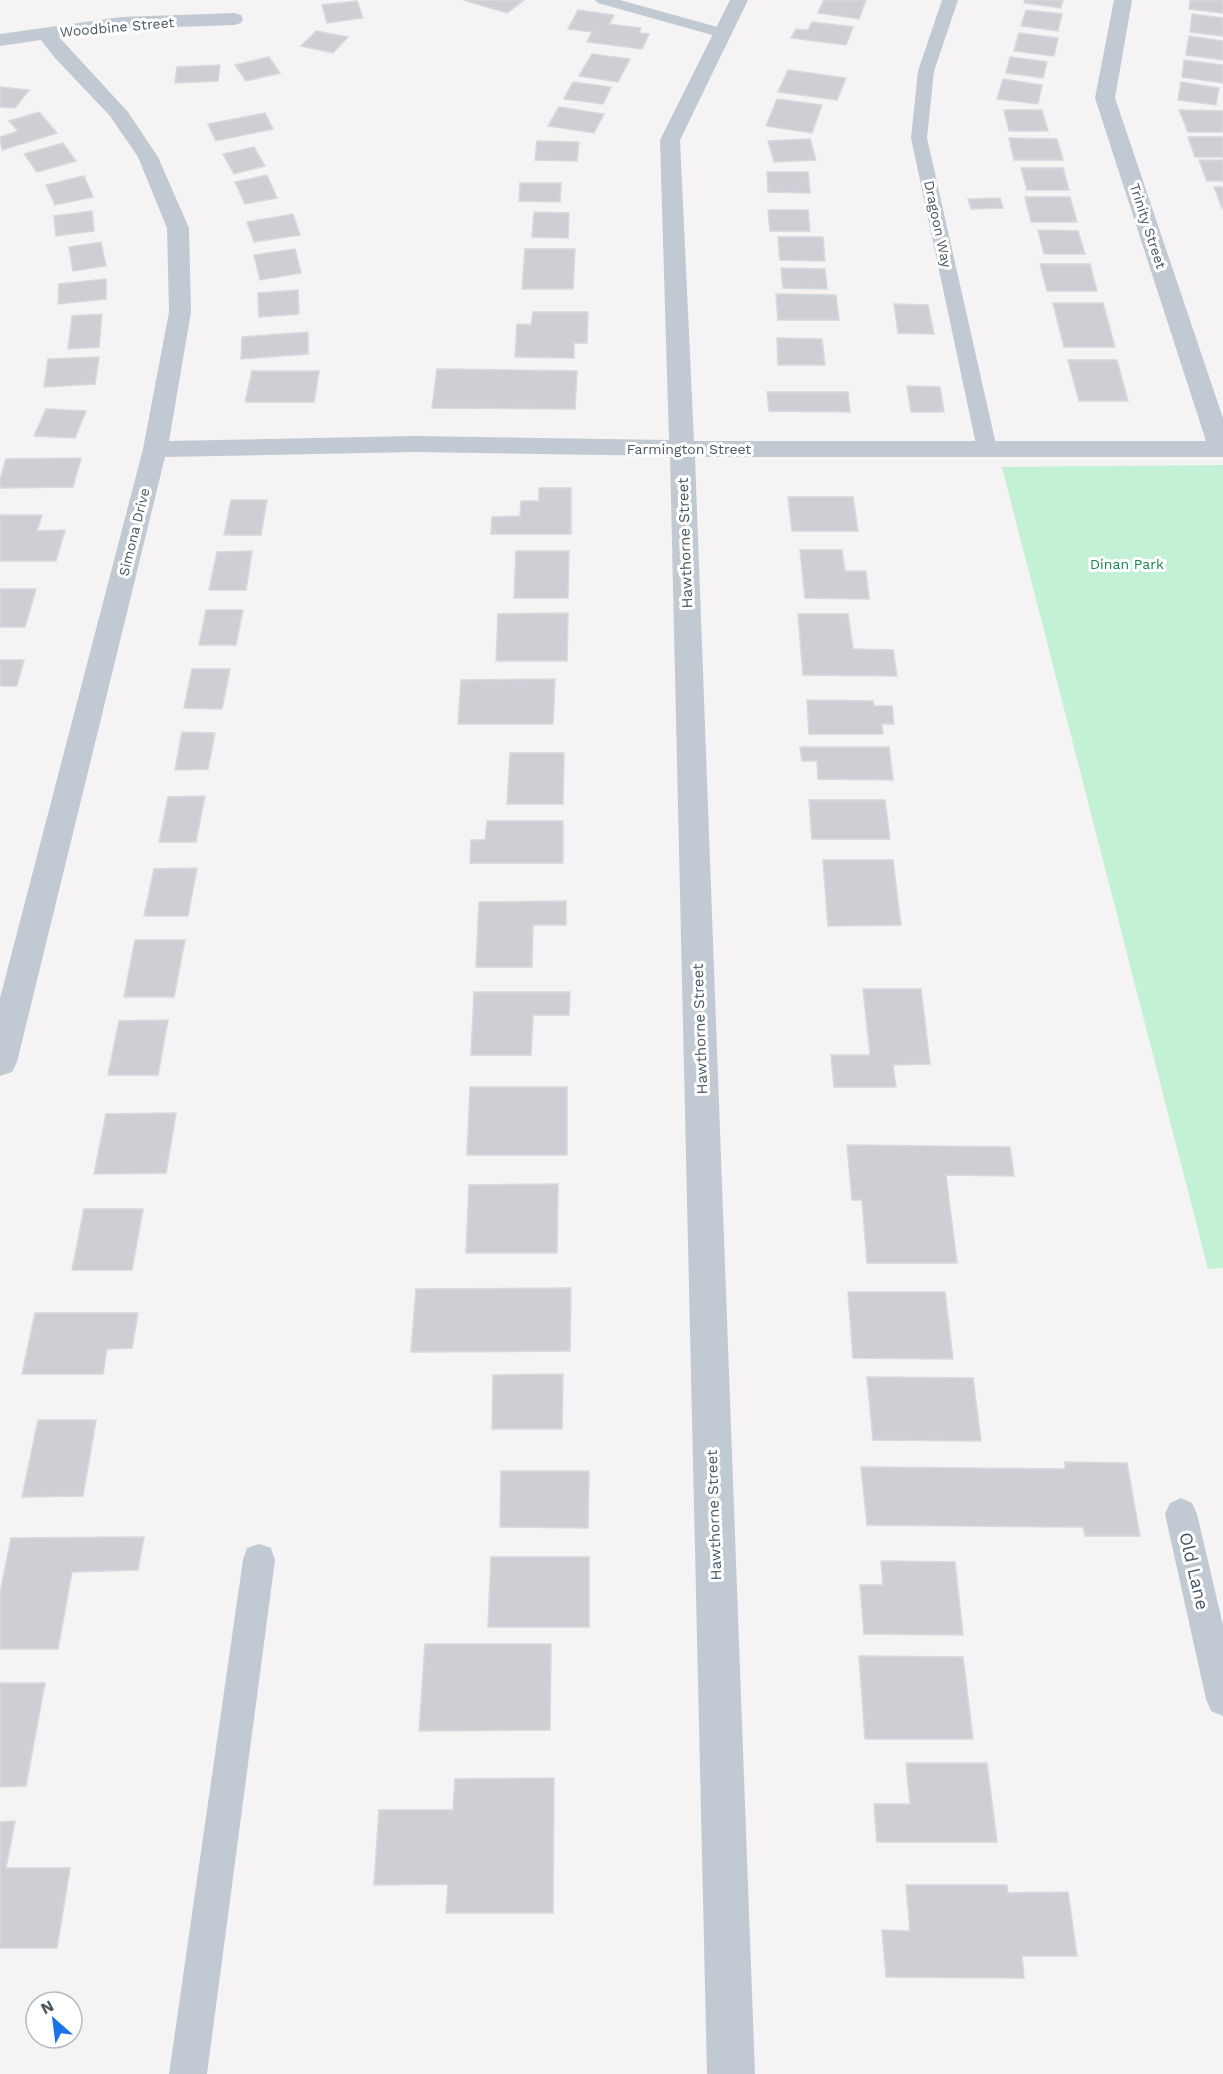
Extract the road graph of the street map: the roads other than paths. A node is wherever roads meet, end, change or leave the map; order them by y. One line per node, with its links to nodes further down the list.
1 (603, 0): 7 (lane)
2 (739, 0): 7 (street, Hawthorne Street)
3 (950, 0): 11 (lane, Dragoon Way)
4 (1123, 0): 12 (street, Trinity Street)
5 (234, 19): 6 (street, Woodbine Street)
6 (46, 33): 8 (street, Woodbine Street); 9 (street, Simona Drive)
7 (723, 33): 10 (street, Hawthorne Street)
8 (0, 40)
9 (155, 449): 10 (street, Farmington Street); 13 (street, Simona Drive)
10 (682, 449): 11 (street, Farmington Street); 18 (street, Hawthorne Street)
11 (987, 449): 12 (street, Farmington Street)
12 (1222, 449)
13 (0, 1062)
14 (1181, 1514): 16 (lane, Old Lane)
15 (260, 1560): 17 (lane)
16 (1223, 1699)
17 (188, 2074)
18 (731, 2074)

